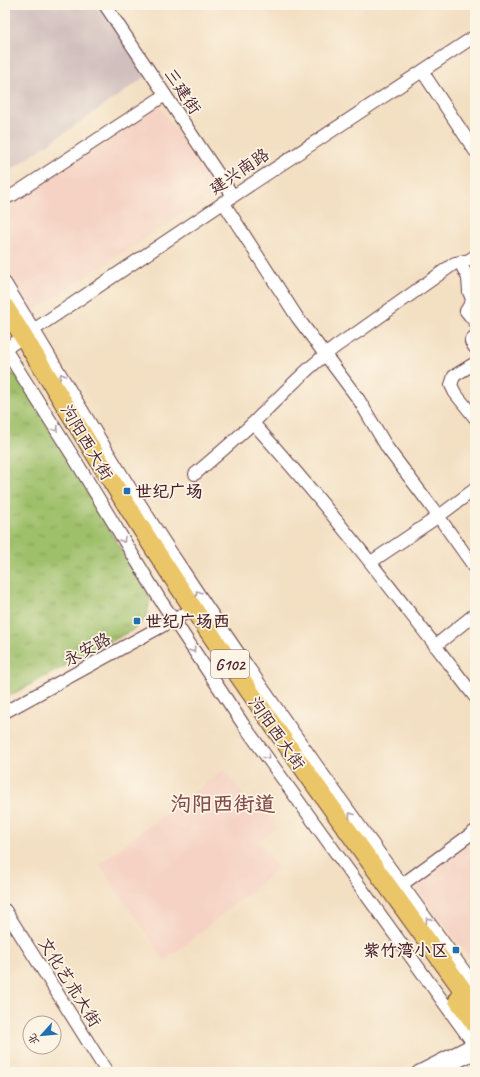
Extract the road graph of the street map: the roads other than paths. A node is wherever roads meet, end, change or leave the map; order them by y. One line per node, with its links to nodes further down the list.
1 (105, 5): 4 (street, 三建街)
2 (475, 36): 3 (street, 建兴南路)
3 (422, 71): 5 (street); 7 (street, 建兴南路)
4 (165, 95): 6 (street); 7 (street, 三建街)
5 (475, 151)
6 (5, 198)
7 (228, 199): 15 (street, 建兴南路); 17 (street, 三建街)
8 (475, 256): 9 (street)
9 (460, 262): 12 (street); 17 (street)
10 (5, 283): 15 (street)
11 (5, 307): 15 (highway, 泃阳西大街 / G102)
12 (475, 322)
13 (5, 326): 15 (highway, 泃阳西大街 / G102)
14 (475, 336): 16 (street)
15 (16, 341): 27 (highway, 泃阳西大街 / G102, one-way to 27); 32 (highway, 泃阳西大街 / G102, one-way to 15)
16 (475, 348)
17 (325, 355): 20 (street); 23 (street, 三建街)
18 (475, 363): 19 (street)
19 (475, 418)
20 (253, 423): 21 (street); 24 (street)
21 (195, 474)
22 (475, 489): 23 (street)
23 (439, 516): 24 (street); 25 (street, 三建街)
24 (371, 562): 28 (street)
25 (475, 568)
26 (475, 614): 28 (street)
27 (179, 617): 30 (street, 永安路); 36 (highway, 泃阳西大街 / G102); 37 (street, one-way to 37)
28 (435, 646): 29 (street)
29 (475, 697)
30 (5, 712)
31 (475, 831): 32 (street)
32 (397, 889): 34 (street, one-way to 32); 35 (highway, 泃阳西大街 / G102)
33 (5, 910): 38 (street, 文化艺术大街)
34 (475, 986)
35 (475, 1007)
36 (475, 1024)
37 (475, 1046): 39 (street); 40 (street)
38 (107, 1072)
39 (418, 1072)
40 (437, 1072)

